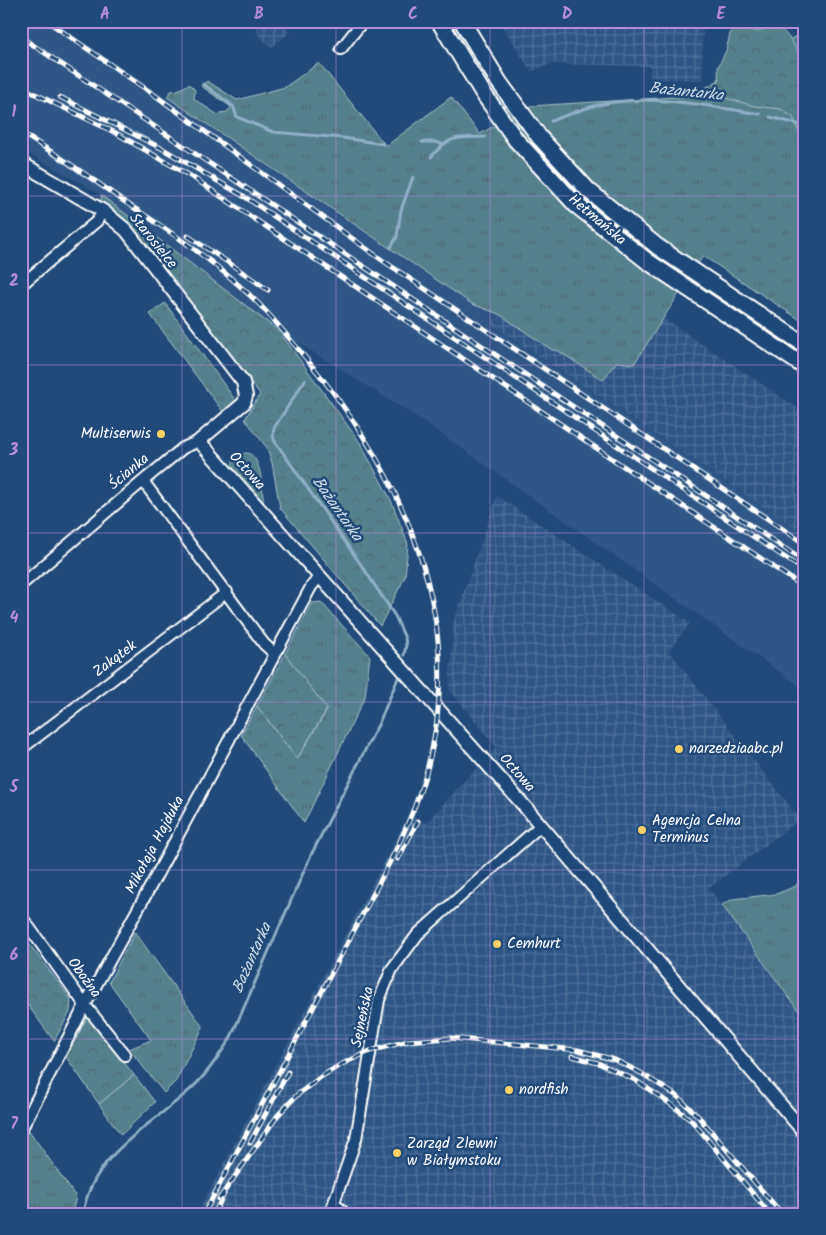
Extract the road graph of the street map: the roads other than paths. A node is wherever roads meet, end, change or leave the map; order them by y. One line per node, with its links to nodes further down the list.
1 (363, 21): 4 (street)
2 (439, 21): 6 (main road, Hetmańska)
3 (462, 21): 5 (main road, Hetmańska)
4 (341, 49)
5 (499, 82): 6 (main road); 10 (main road, Hetmańska)
6 (483, 93): 11 (main road, Hetmańska)
7 (21, 163): 8 (street, Starosielce)
8 (103, 212): 9 (street); 12 (street, Starosielce)
9 (21, 285)
10 (805, 344)
11 (805, 367)
12 (243, 382): 13 (street, Ścianka)
13 (199, 440): 14 (street, Ścianka); 15 (street, Octowa)
14 (143, 481): 16 (street, Ścianka); 17 (street)
15 (320, 577): 18 (street, Mikołaja Hajduka); 20 (street, Octowa)
16 (21, 585)
17 (227, 592): 18 (street); 19 (street, Zakątek)
18 (275, 654): 22 (street, Mikołaja Hajduka)
19 (21, 749)
20 (540, 826): 25 (street, Octowa); 26 (street, Sejneńska)
21 (21, 916): 22 (street, Oboźna)
22 (84, 1004): 23 (street, Oboźna); 24 (street, Mikołaja Hajduka)
23 (125, 1055)
24 (21, 1130)
25 (805, 1133)
26 (333, 1209): 27 (street)
27 (345, 1214)

